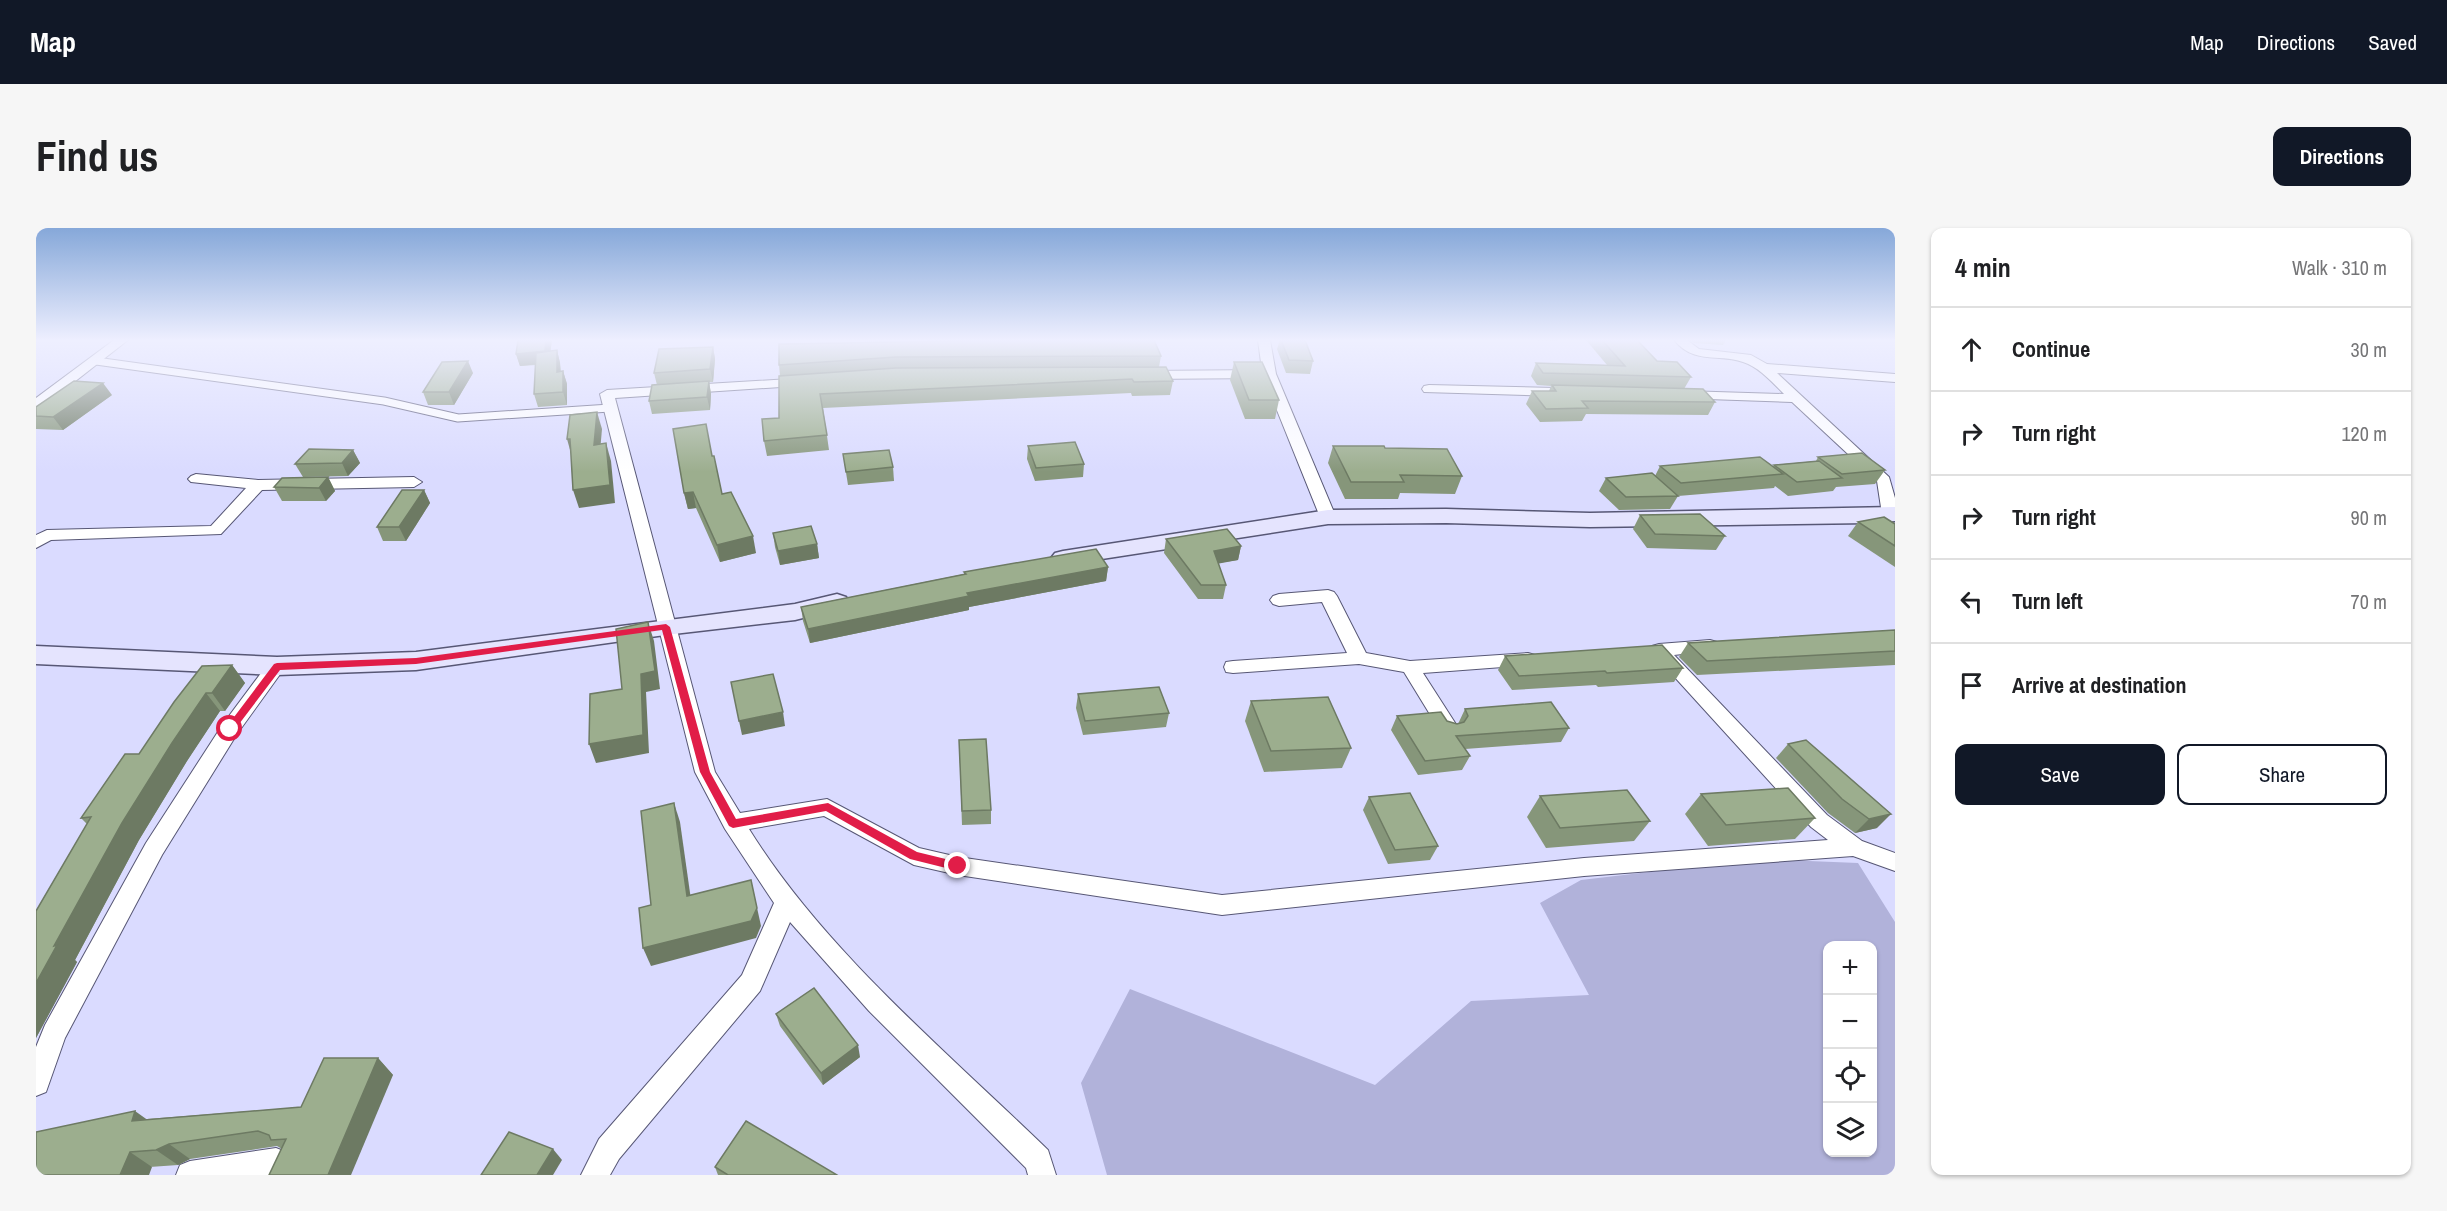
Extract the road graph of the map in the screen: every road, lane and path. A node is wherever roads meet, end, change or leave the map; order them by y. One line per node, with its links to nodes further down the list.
1 (64, 384): 10 (street)
2 (263, 384): 11 (lane)
3 (765, 384): 11 (street)
4 (1273, 384): 15 (street)
5 (1781, 384): 9 (street)
6 (1429, 389): 7 (street)
7 (1571, 393)
8 (1666, 395): 9 (street)
9 (1796, 398): 16 (street)
10 (36, 405)
11 (610, 408): 21 (street)
12 (196, 479): 14 (street)
13 (414, 482): 14 (street)
14 (258, 485): 17 (street)
15 (1328, 517): 16 (street); 18 (street)
16 (1887, 519)
17 (36, 543)
18 (1041, 561)
19 (863, 597): 21 (street)
20 (1279, 600): 27 (street)
21 (666, 627): 28 (street); 32 (street)
22 (1730, 644): 23 (street)
23 (1659, 650): 24 (street); 33 (street)
24 (1635, 652)
25 (36, 655): 28 (street)
26 (1552, 657): 30 (street)
27 (1359, 658): 29 (street); 30 (street)
28 (277, 666): 36 (street)
29 (1233, 667)
30 (1410, 667): 31 (street)
31 (1449, 729)
32 (733, 823): 33 (street); 35 (street)
33 (1854, 848): 34 (street)
34 (1895, 862)
35 (787, 901): 39 (street); 40 (street)
36 (36, 1083)
37 (276, 1162): 38 (street)
38 (190, 1175)
39 (596, 1175)
40 (1042, 1175)

